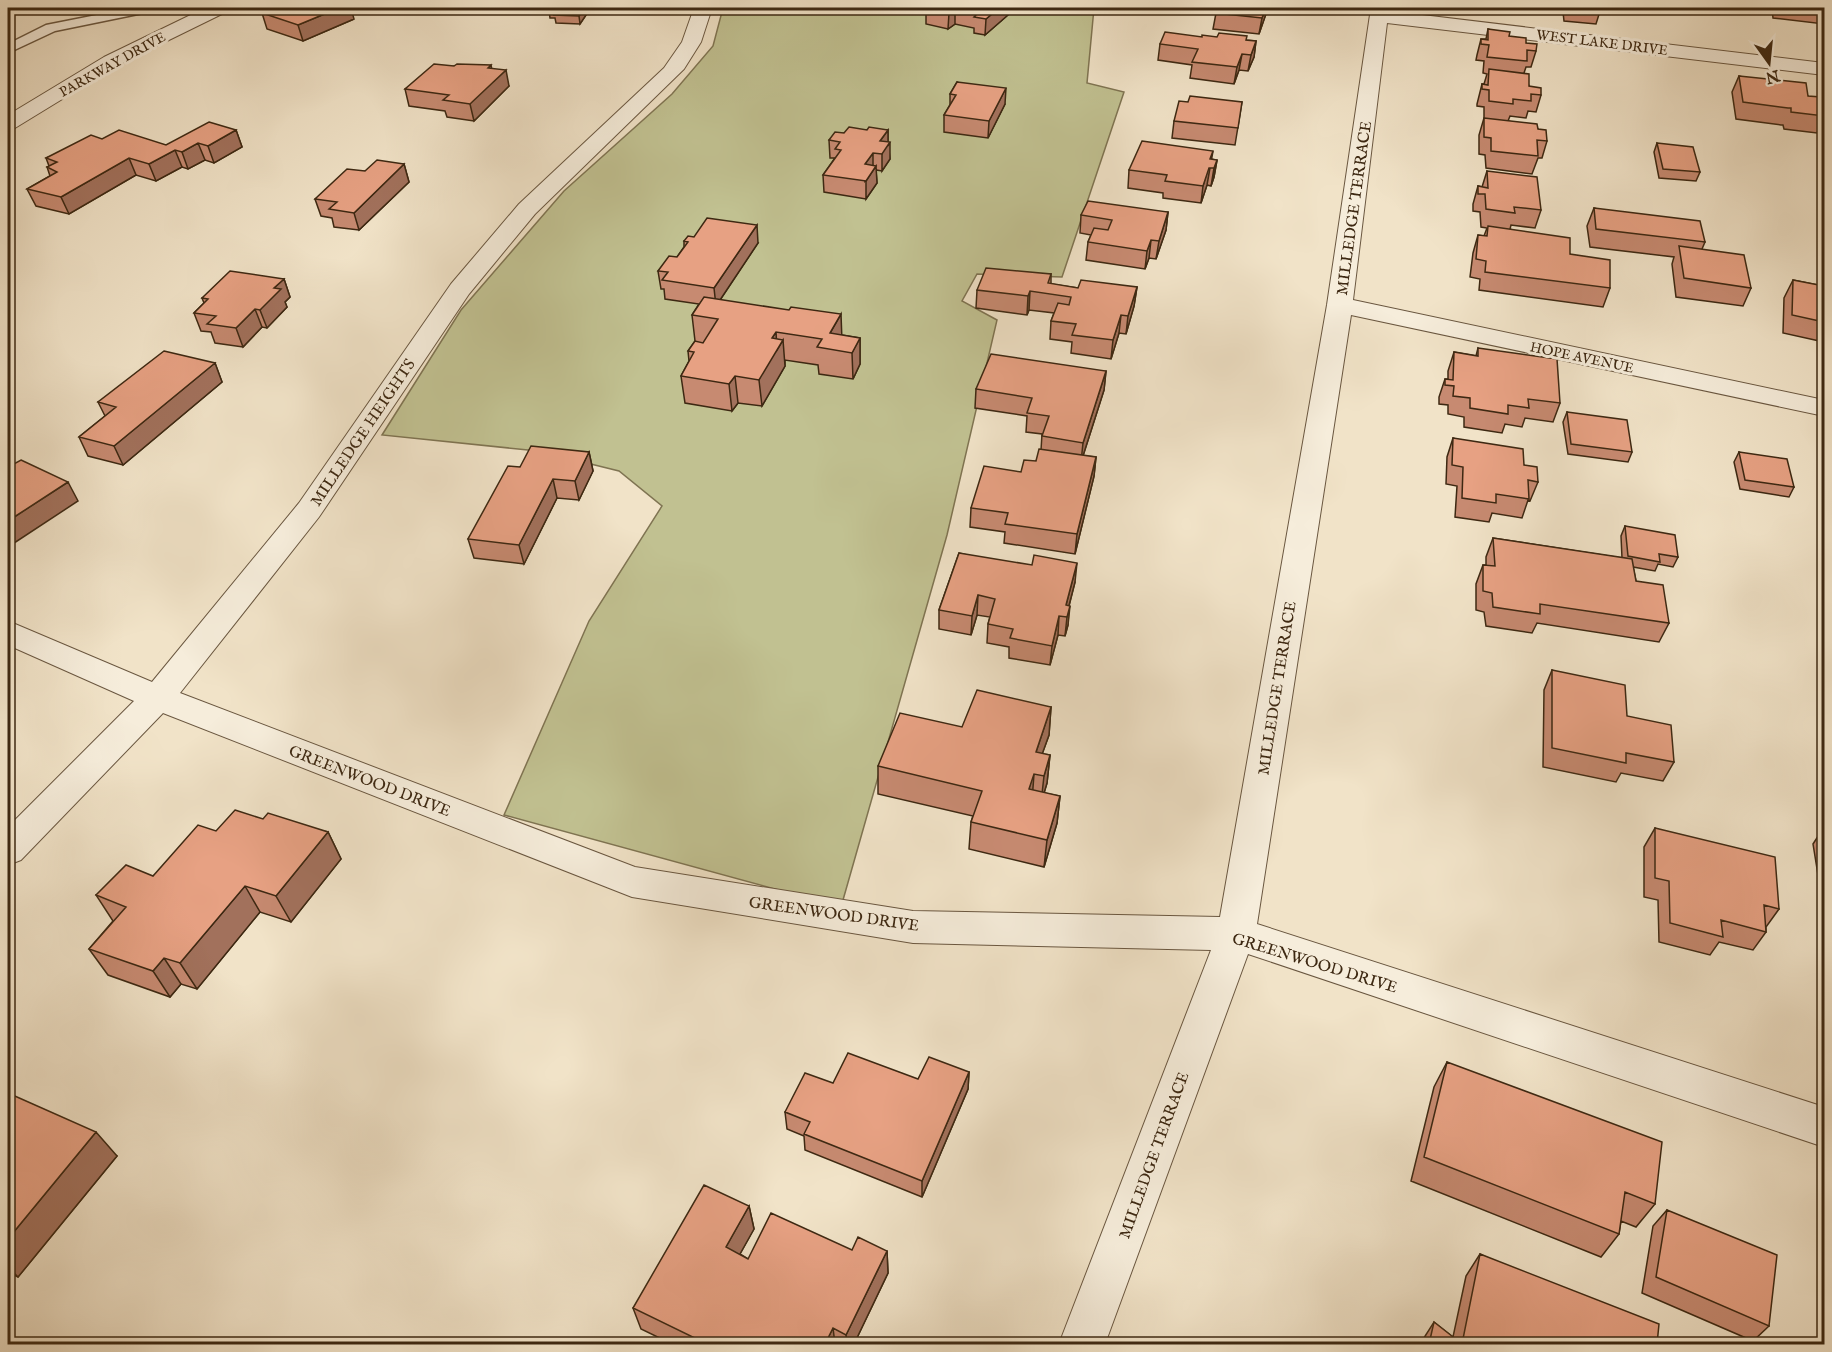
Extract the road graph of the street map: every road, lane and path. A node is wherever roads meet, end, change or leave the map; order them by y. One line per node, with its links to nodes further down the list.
1 (148, 8): 5 (lane)
2 (219, 8): 7 (street, PARKWAY DRIVE)
3 (704, 8): 11 (street, MILLEDGE HEIGHTS)
4 (1378, 10): 6 (street, WEST LAKE DRIVE); 8 (street, MILLEDGE TERRACE)
5 (8, 49)
6 (1824, 69)
7 (8, 124)
8 (1340, 305): 9 (street, HOPE AVENUE); 13 (street, MILLEDGE TERRACE)
9 (1824, 408)
10 (8, 632): 11 (street, GREENWOOD DRIVE)
11 (158, 698): 12 (street, MILLEDGE HEIGHTS); 13 (street, GREENWOOD DRIVE)
12 (8, 850)
13 (1236, 934): 14 (street, GREENWOOD DRIVE); 15 (street, MILLEDGE TERRACE)
14 (1824, 1127)
15 (1082, 1344)

